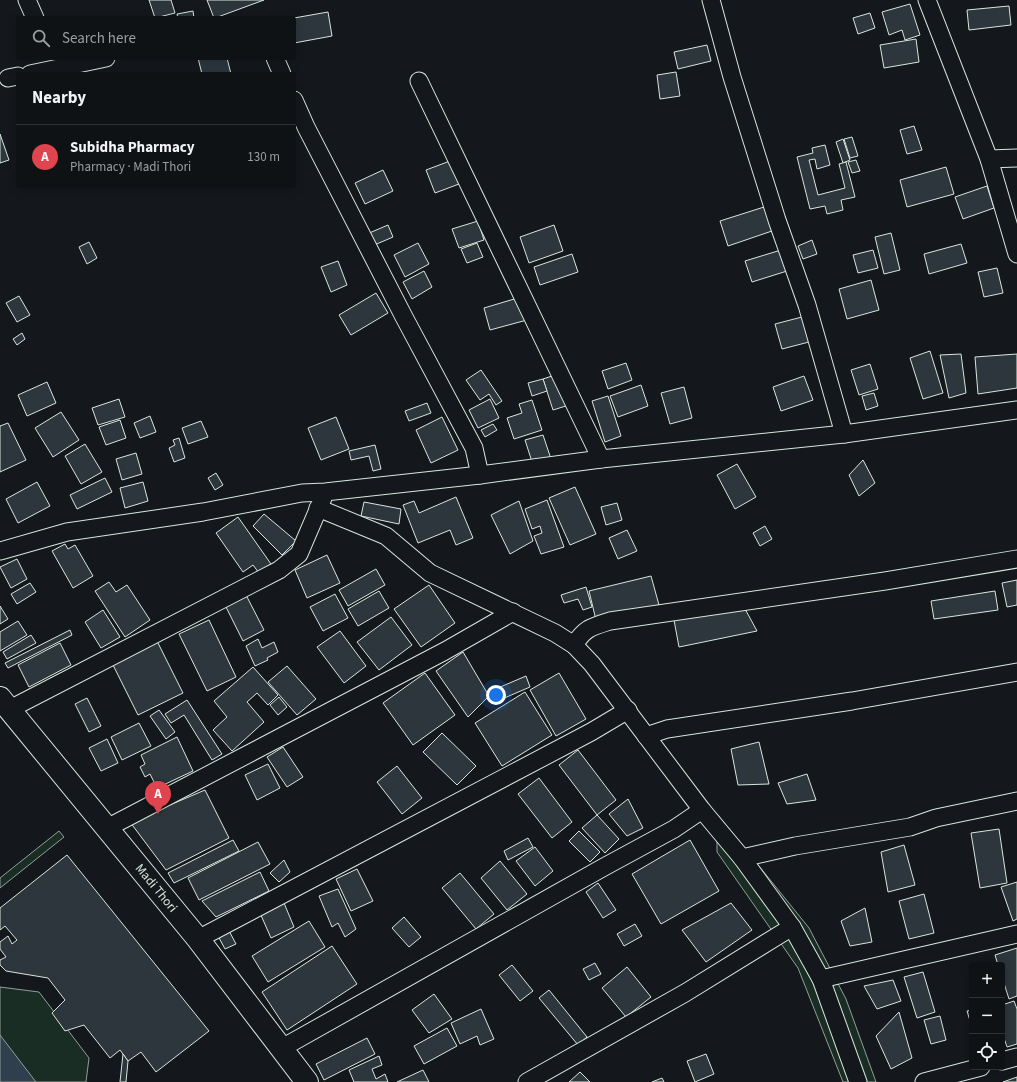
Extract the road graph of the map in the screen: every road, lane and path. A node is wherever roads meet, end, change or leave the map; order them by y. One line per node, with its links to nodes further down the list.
1 (27, 0): 4 (street)
2 (711, 0): 16 (street)
3 (927, 0): 13 (street)
4 (34, 16)
5 (86, 60): 7 (street)
6 (276, 60): 9 (street)
7 (55, 63): 8 (street)
8 (35, 72)
9 (281, 72)
10 (419, 81): 17 (street)
11 (296, 104): 18 (street)
12 (1017, 158): 13 (street)
13 (989, 159): 14 (street)
14 (1017, 254)
15 (1017, 410): 16 (street)
16 (844, 434): 17 (street)
17 (600, 459): 18 (street)
18 (480, 474): 19 (street)
19 (325, 492): 20 (street); 21 (street)
20 (318, 508): 23 (street); 26 (street)
21 (0, 551)
22 (1017, 559): 24 (street)
23 (513, 612): 24 (street); 31 (street)
24 (574, 645): 27 (street)
25 (1017, 672): 28 (street)
26 (5, 703): 31 (main road, Madi Thori)
27 (628, 710): 28 (street); 35 (street)
28 (646, 736): 30 (street)
29 (1017, 801): 32 (street)
30 (702, 810): 32 (street); 37 (street)
31 (107, 828): 35 (main road, Madi Thori)
32 (742, 858): 33 (street)
33 (792, 927): 36 (street); 42 (street)
34 (1017, 934): 36 (street)
35 (198, 940): 37 (main road, Madi Thori)
36 (821, 979): 43 (street)
37 (282, 1048): 41 (main road, Madi Thori)
38 (1017, 1058): 39 (street)
39 (1005, 1061)
40 (970, 1070): 44 (street)
41 (306, 1082)
42 (527, 1082)
43 (858, 1082)
44 (924, 1082)

